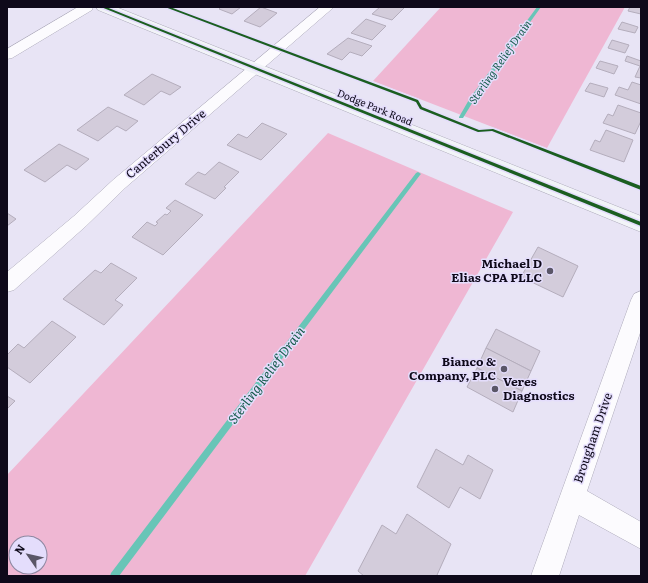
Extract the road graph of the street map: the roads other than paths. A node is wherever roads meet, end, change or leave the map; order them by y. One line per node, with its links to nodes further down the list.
1 (87, 7): 4 (street)
2 (103, 7): 5 (street, Dodge Park Road)
3 (328, 7): 5 (street, Canterbury Drive)
4 (7, 55)
5 (256, 68): 6 (street, Dodge Park Road); 7 (street, Canterbury Drive)
6 (641, 224)
7 (7, 284)
8 (641, 300): 9 (street, Brougham Drive)
9 (572, 497): 10 (street); 11 (street, Brougham Drive)
10 (641, 536)
11 (544, 576)

